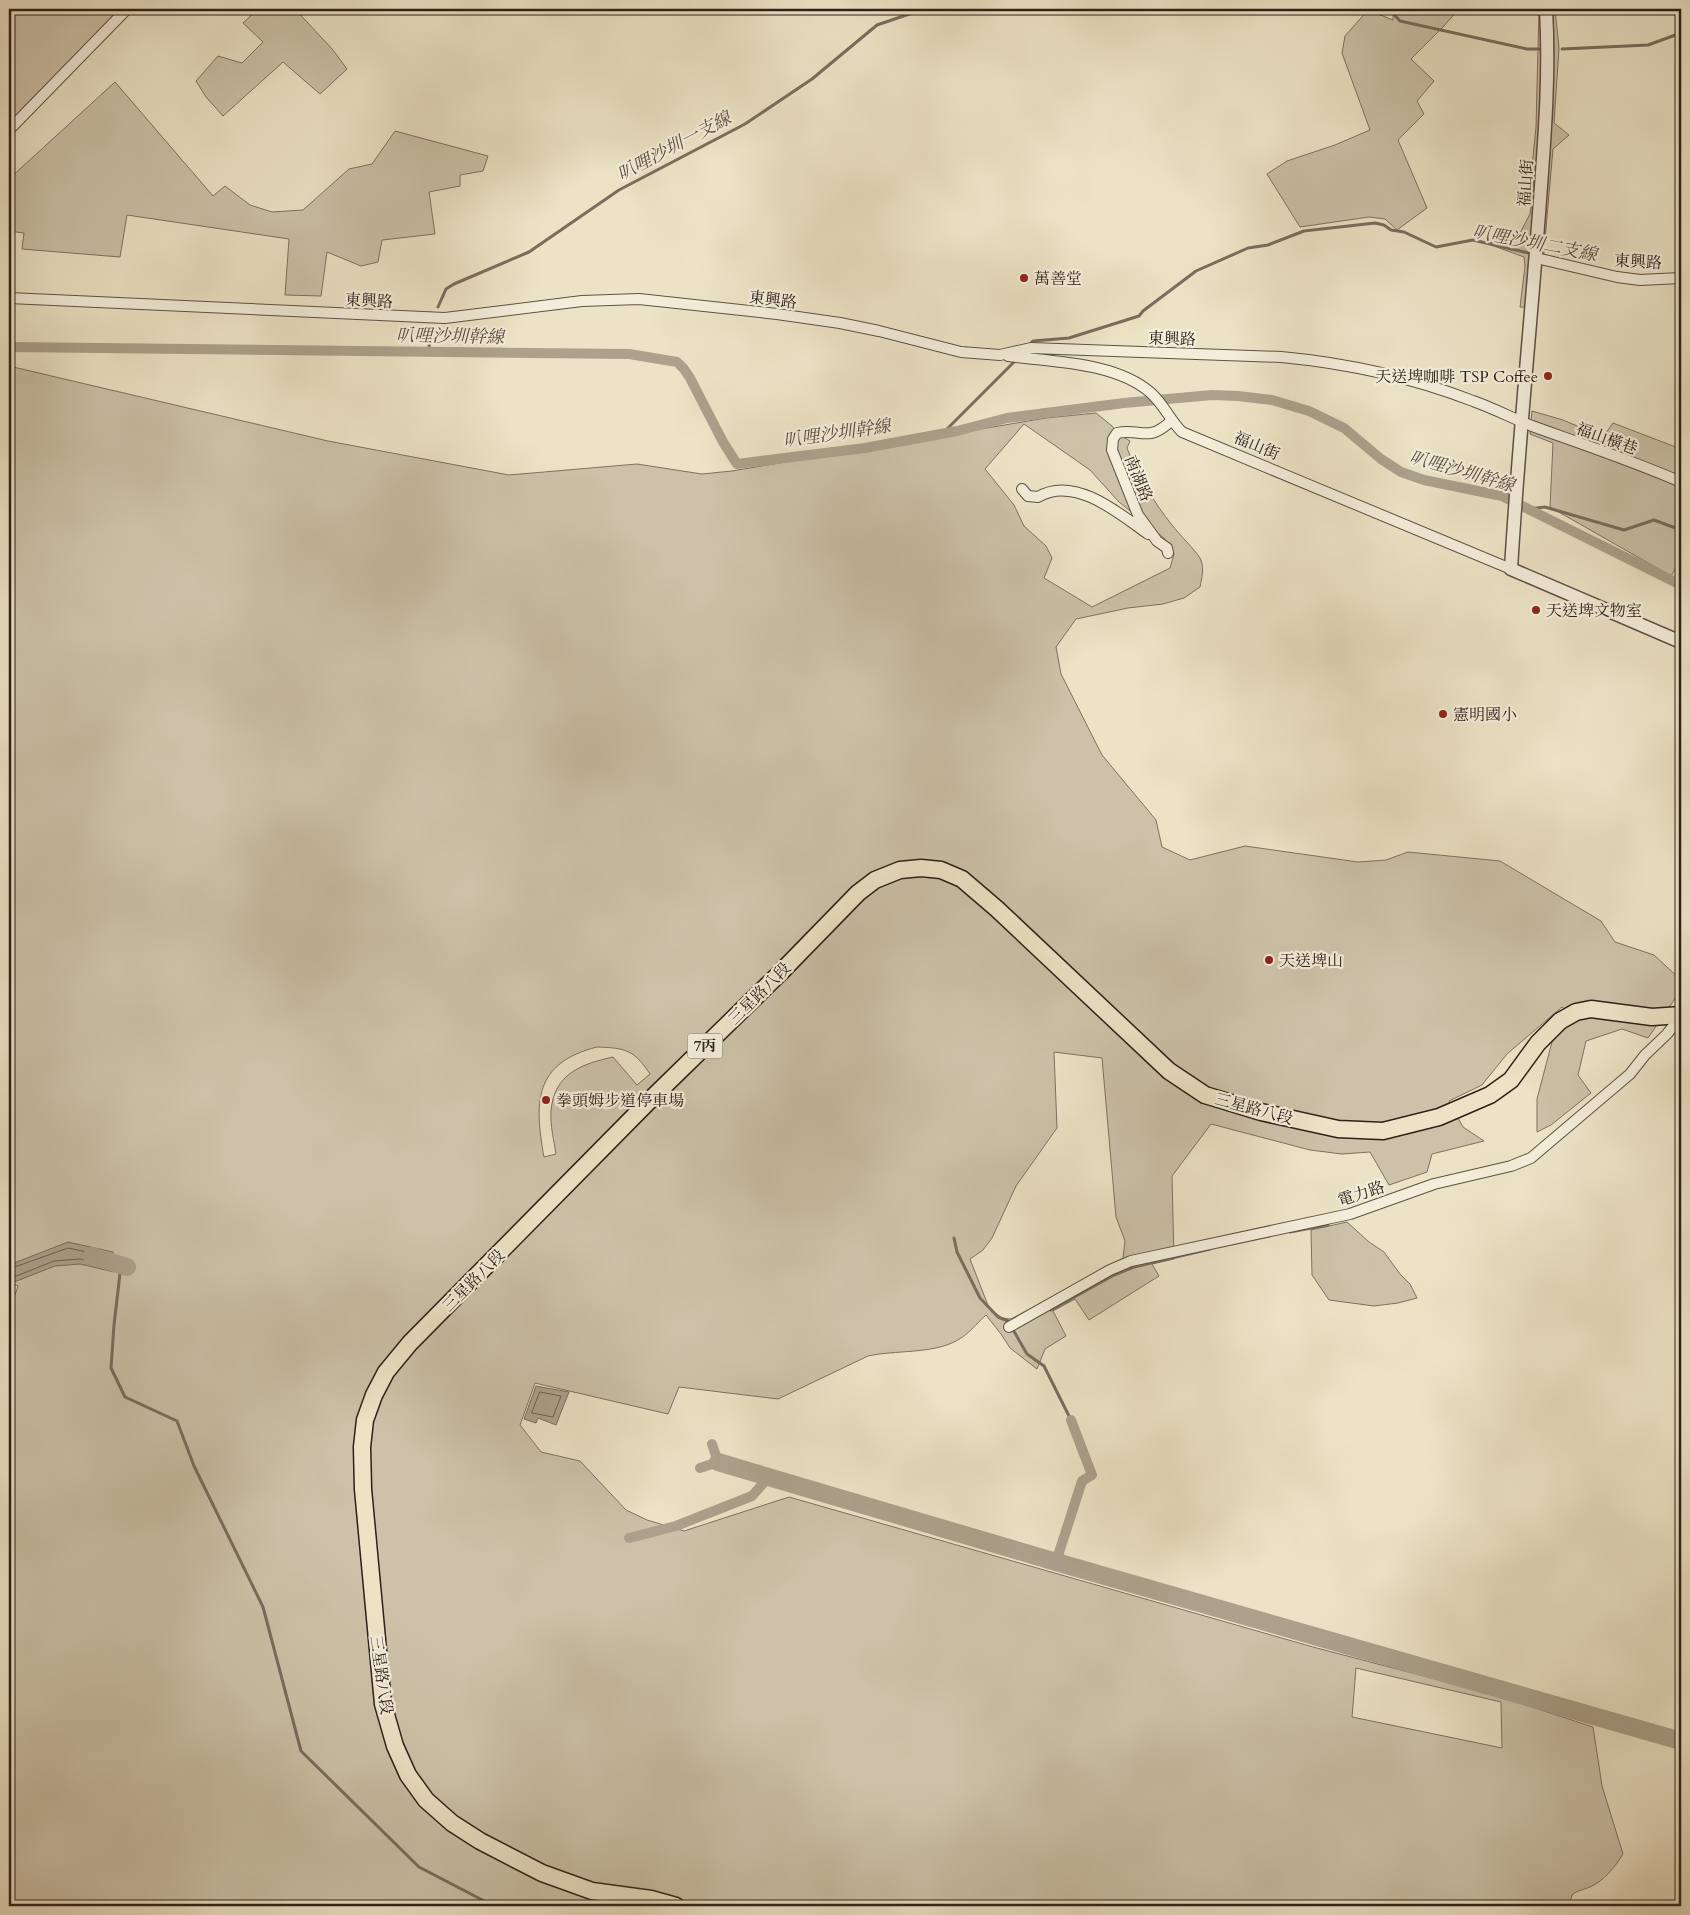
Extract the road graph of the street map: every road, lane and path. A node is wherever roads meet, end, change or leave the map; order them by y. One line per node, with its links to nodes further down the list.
1 (127, 9): 3 (street)
2 (1546, 9): 4 (street, 福山街)
3 (9, 130)
4 (1536, 258): 5 (street, 東興路); 9 (street, 福山街)
5 (1681, 278)
6 (9, 298): 7 (street, 東興路)
7 (1000, 355): 8 (street, 福山街); 9 (street, 東興路)
8 (1171, 421): 12 (street, 南湖路); 14 (street, 福山街)
9 (1521, 422): 10 (street, 福山橫巷); 14 (street, 福山街)
10 (1681, 482)
11 (1022, 489): 12 (street)
12 (1157, 541): 13 (street, 南湖路)
13 (1168, 553)
14 (1511, 569): 15 (street, 福山街)
15 (1681, 642)
16 (1681, 1015): 17 (street, 電力路); 18 (main road, 三星路八段 / 7丙)
17 (1009, 1327)
18 (676, 1906)

